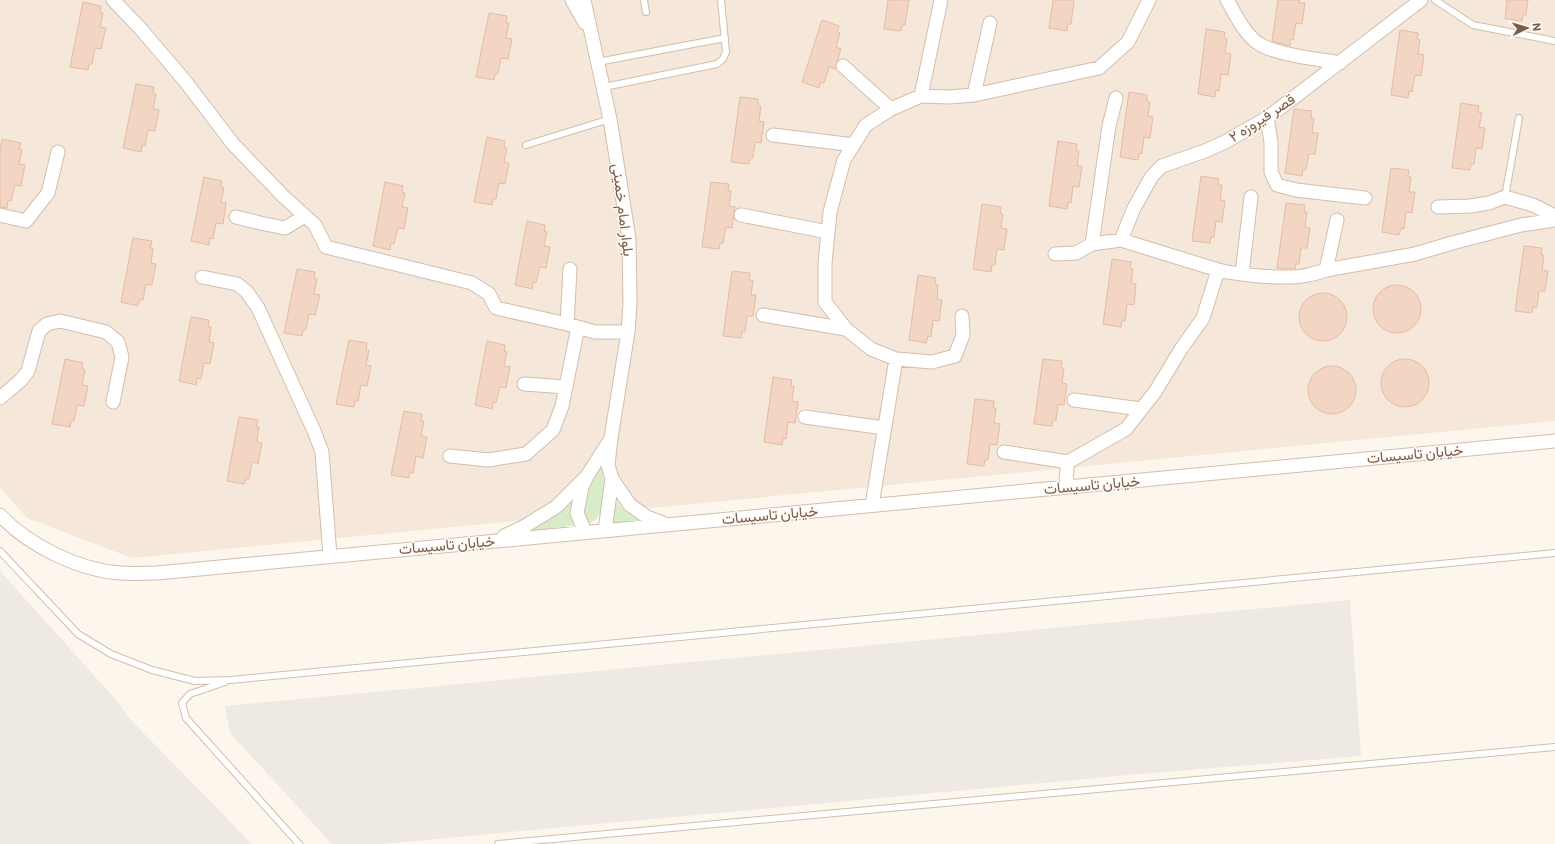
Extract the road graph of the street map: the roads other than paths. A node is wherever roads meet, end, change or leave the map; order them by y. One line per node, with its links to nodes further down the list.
1 (113, 0): 38 (street)
2 (572, 0): 13 (street, بلوار امام خمینی)
3 (584, 0): 13 (street, بلوار امام خمینی)
4 (644, 0): 11 (lane)
5 (722, 0): 14 (lane)
6 (941, 0): 20 (street)
7 (1149, 0): 21 (street)
8 (1227, 0): 17 (street)
9 (1421, 0): 17 (street, قصر فیروزه ۲)
10 (1435, 0): 15 (lane)
11 (646, 12)
12 (990, 23): 21 (street)
13 (591, 31): 16 (street, بلوار امام خمینی)
14 (725, 38): 16 (lane); 19 (lane)
15 (1555, 41)
16 (598, 62): 19 (street, بلوار امام خمینی)
17 (1340, 63): 24 (street, قصر فیروزه ۲)
18 (844, 66): 23 (street)
19 (604, 87): 26 (street, بلوار امام خمینی)
20 (920, 96): 21 (street); 23 (street)
21 (974, 96)
22 (1116, 98): 44 (street)
23 (891, 108): 29 (street)
24 (1267, 118): 33 (street); 43 (street, قصر فیروزه ۲)
25 (1519, 118): 32 (lane)
26 (610, 119): 28 (lane); 55 (street, بلوار امام خمینی)
27 (773, 135): 29 (street)
28 (526, 145)
29 (854, 145): 42 (street)
30 (58, 152): 35 (street)
31 (1251, 197): 49 (street)
32 (1505, 197): 34 (street); 39 (street)
33 (1365, 198)
34 (1438, 207)
35 (0, 215)
36 (741, 215): 42 (street)
37 (236, 216): 38 (street)
38 (305, 216): 53 (street)
39 (1555, 216)
40 (1338, 220): 48 (street)
41 (1555, 220): 48 (street)
42 (828, 232): 54 (street)
43 (1121, 240): 44 (street); 47 (street)
44 (1092, 244): 45 (street)
45 (1055, 254)
46 (570, 269): 53 (street)
47 (1218, 270): 49 (street); 62 (street)
48 (1326, 270): 49 (street)
49 (1242, 274)
50 (202, 277): 81 (street)
51 (764, 315): 54 (street)
52 (962, 316): 56 (street)
53 (572, 326): 55 (street); 58 (street)
54 (846, 328): 56 (street)
55 (628, 332): 65 (street, بلوار امام خمینی)
56 (896, 359): 64 (street)
57 (524, 384): 58 (street)
58 (566, 387): 68 (street)
59 (0, 398): 61 (street)
60 (1074, 400): 62 (street)
61 (114, 402)
62 (1142, 409): 69 (street)
63 (804, 417): 64 (street)
64 (884, 428): 73 (street)
65 (611, 438): 70 (street); 71 (street, بلوار امام خمینی)
66 (1555, 441): 72 (street, خیابان تاسیسات)
67 (1004, 452): 69 (street)
68 (450, 456)
69 (1068, 462): 72 (street)
70 (587, 476): 77 (street); 78 (street)
71 (612, 479): 75 (street); 76 (street)
72 (1070, 487): 73 (street, خیابان تاسیسات)
73 (872, 506): 75 (street, خیابان تاسیسات)
74 (0, 515): 81 (street, خیابان تاسیسات)
75 (666, 525): 76 (street, خیابان تاسیسات)
76 (605, 530): 77 (street, خیابان تاسیسات)
77 (585, 532): 78 (street, خیابان تاسیسات)
78 (487, 542): 81 (street, خیابان تاسیسات)
79 (0, 551): 82 (lane)
80 (1555, 553): 82 (lane)
81 (330, 556)
82 (231, 680): 84 (lane)
83 (1555, 748): 85 (lane)
84 (299, 844)
85 (498, 844)

